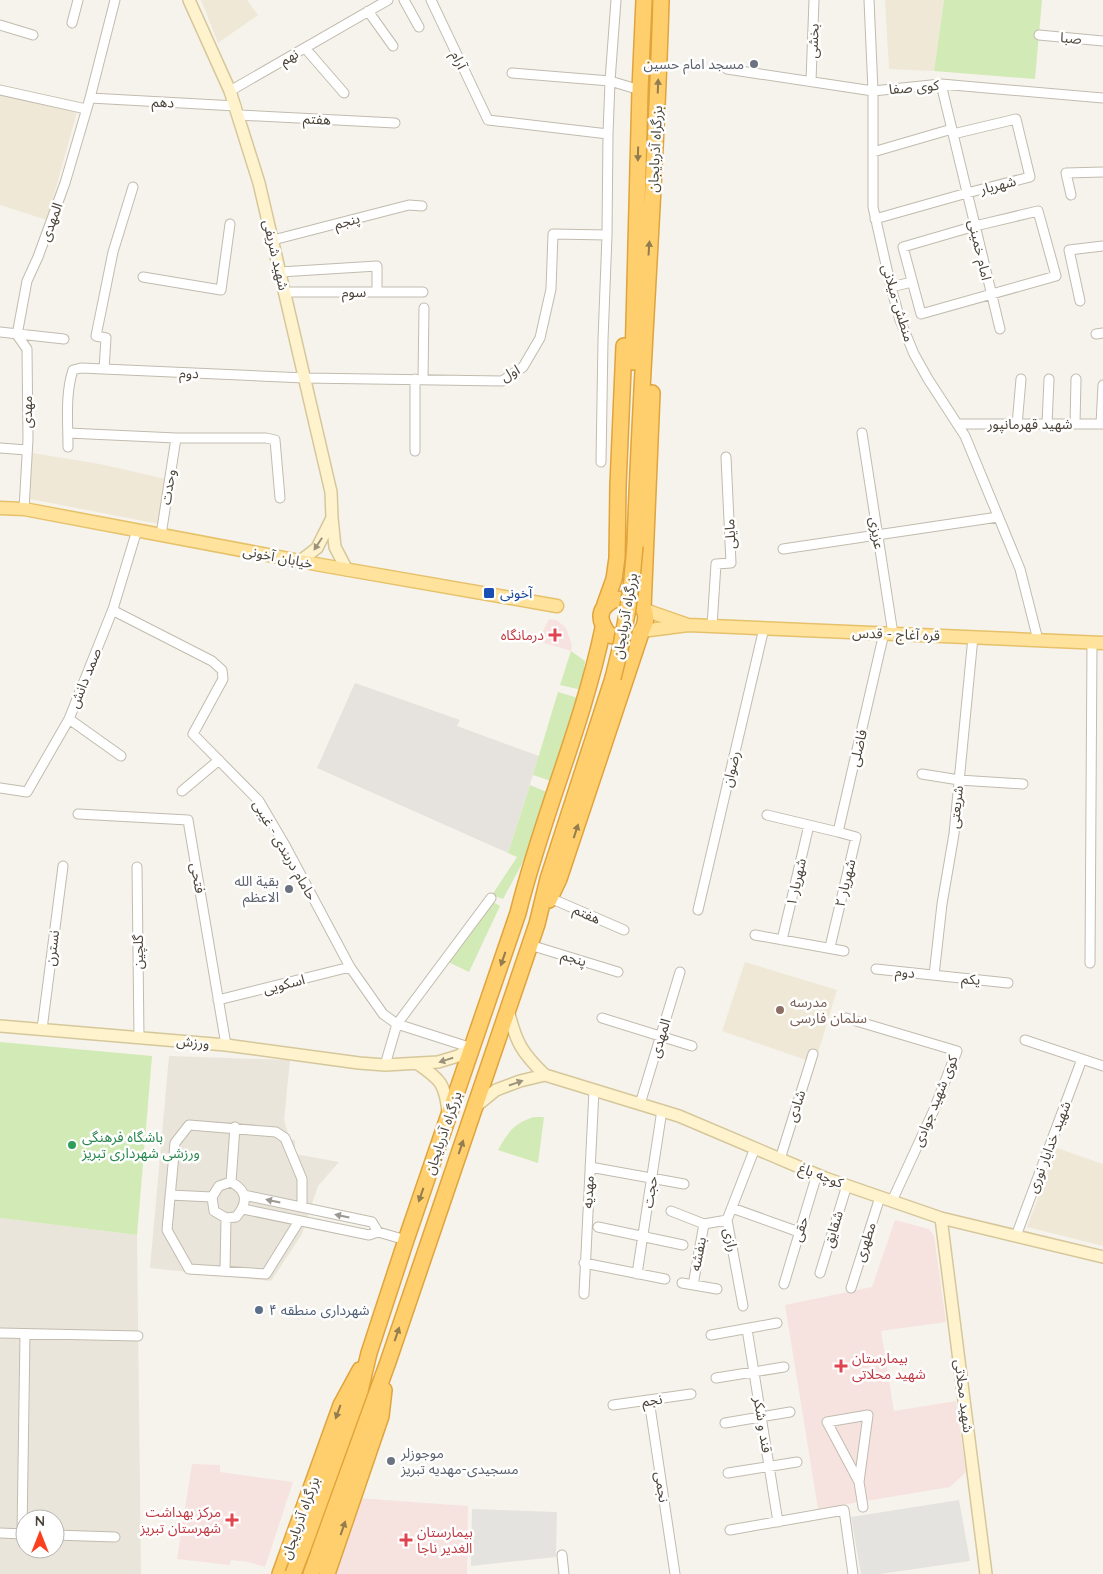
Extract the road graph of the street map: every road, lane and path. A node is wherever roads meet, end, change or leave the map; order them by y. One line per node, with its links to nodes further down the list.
1 (78, 0): 13 (street)
2 (115, 0): 31 (street, المهدی)
3 (189, 0): 29 (main road, شهید شریفی)
4 (387, 0): 12 (street, نهم)
5 (404, 0): 15 (street)
6 (430, 0): 37 (street, آرام)
7 (616, 0): 23 (street)
8 (644, 0): 27 (highway, بزرگراه آذربایجان)
9 (661, 0): 57 (highway, بزرگراه آذربایجان, one-way to 9)
10 (814, 0): 24 (street, بخشی)
11 (869, 0): 28 (street, منطش-میلانی)
12 (368, 12): 19 (street); 20 (street, نهم)
13 (72, 23)
14 (0, 25): 16 (street)
15 (419, 27)
16 (33, 35)
17 (1039, 35): 18 (street, صبا)
18 (1103, 41)
19 (393, 46)
20 (305, 48): 29 (street, نهم); 30 (street)
21 (727, 69): 24 (street, کوی صفا)
22 (512, 73): 23 (street)
23 (610, 80): 27 (street); 37 (street)
24 (811, 81): 28 (street, کوی صفا)
25 (941, 84): 28 (street, کوی صفا); 32 (street, کوی صفا); 36 (street, امام خمینی)
26 (0, 90): 33 (street)
27 (640, 90): 57 (highway, بزرگراه آذربایجان, one-way to 57)
28 (873, 91): 38 (street, منطش-میلانی)
29 (230, 92): 34 (main road, شهید شریفی)
30 (344, 93)
31 (90, 98): 33 (street, المهدی); 34 (street, دهم)
32 (1103, 98)
33 (86, 109): 63 (street, المهدی)
34 (237, 111): 35 (street, هفتم); 48 (main road, شهید شریفی)
35 (394, 123)
36 (952, 131): 38 (street); 41 (street, امام خمینی); 41 (street, شهریار)
37 (608, 134): 47 (street)
38 (873, 152): 44 (street, منطش-میلانی)
39 (1103, 172): 42 (street)
40 (133, 187): 65 (street)
41 (967, 192): 44 (street, شهریار); 46 (street, امام خمینی)
42 (1071, 195)
43 (422, 206): 48 (street, پنجم)
44 (875, 219): 53 (street, منطش-میلانی)
45 (230, 224): 51 (street)
46 (975, 226): 52 (street); 58 (street, امام خمینی); 58 (street)
47 (607, 235): 68 (street, اول); 85 (street)
48 (273, 240): 50 (main road, شهید شریفی)
49 (1103, 246): 59 (street)
50 (280, 272): 54 (main road, شهید شریفی); 55 (street)
51 (143, 277)
52 (912, 282): 53 (street); 58 (street)
53 (891, 287): 72 (street, منطش-میلانی)
54 (285, 292): 55 (street, سوم); 66 (main road, شهید شریفی)
55 (377, 292): 56 (street, سوم)
56 (423, 292)
57 (640, 294): 95 (highway, بزرگراه آذربایجان); 96 (highway, بزرگراه آذربایجان)
58 (990, 294): 61 (street, امام خمینی)
59 (1080, 301)
60 (424, 308): 68 (street)
61 (1000, 328)
62 (0, 332): 63 (street)
63 (17, 335): 64 (street); 82 (street, مهدی)
64 (64, 340)
65 (104, 370): 66 (street, دوم); 77 (street, دوم)
66 (305, 378): 68 (street, اول); 90 (main road, شهید شریفی)
67 (1076, 378): 74 (street)
68 (419, 379): 83 (street)
69 (1021, 379): 76 (street)
70 (1049, 379): 73 (street)
71 (1103, 385): 75 (street)
72 (957, 424): 76 (street, شهید قهرمانپور); 89 (street, منطش-میلانی)
73 (1046, 424): 74 (street, شهید قهرمانپور); 76 (street, شهید قهرمانپور)
74 (1075, 424): 75 (street, شهید قهرمانپور)
75 (1102, 424)
76 (1017, 425)
77 (68, 433): 79 (street); 80 (street)
78 (862, 433): 93 (street, عزیزی)
79 (176, 438): 86 (street); 92 (street, وحدت)
80 (68, 447)
81 (0, 448): 82 (street)
82 (27, 450): 88 (street, مهدی)
83 (415, 451)
84 (726, 457): 104 (street, مایلی)
85 (602, 462)
86 (280, 498)
87 (0, 508): 88 (main road, خیابان آخونی)
88 (24, 509): 91 (main road, خیابان آخونی)
89 (998, 517): 93 (street); 110 (street, منطش-میلانی)
90 (332, 518): 97 (main road, one-way to 97); 98 (main road, شهید شریفی)
91 (137, 530): 92 (main road, خیابان آخونی); 101 (street, صمد دانش)
92 (160, 535): 97 (main road, خیابان آخونی)
93 (878, 535): 94 (street); 108 (street, عزیزی)
94 (783, 549)
95 (626, 550): 96 (highway); 99 (highway, بزرگراه آذربایجان); 112 (highway, بزرگراه آذربایجان)
96 (646, 560): 102 (highway, بزرگراه آذربایجان)
97 (300, 561): 98 (main road, خیابان آخونی)
98 (347, 570): 100 (main road, خیابان آخونی)
99 (605, 604): 102 (highway); 105 (highway)
100 (557, 606)
101 (113, 608): 113 (street, صمد دانش); 115 (street, حامام دربندی - غیبی)
102 (644, 610): 103 (main road); 107 (highway)
103 (688, 625): 104 (main road, قره آغاج - قدس); 107 (main road)
104 (712, 626): 106 (main road, قره آغاج - قدس)
105 (603, 628): 107 (highway); 112 (highway, بزرگراه آذربایجان)
106 (764, 628): 108 (main road, قره آغاج - قدس); 129 (street, رضوان)
107 (641, 632): 112 (highway, بزرگراه آذربایجان)
108 (888, 634): 109 (main road, قره آغاج - قدس); 124 (street, فاضلی)
109 (973, 637): 110 (main road, قره آغاج - قدس); 117 (street, شریعتی)
110 (1038, 640): 111 (main road, قره آغاج - قدس)
111 (1097, 643): 137 (street)
112 (609, 676): 128 (highway, بزرگراه آذربایجان, one-way to 112); 130 (highway, بزرگراه آذربایجان); 156 (highway, بزرگراه آذربایجان, one-way to 156)
113 (69, 719): 114 (street); 119 (street, صمد دانش)
114 (121, 756)
115 (219, 760): 120 (street); 138 (street, حامام دربندی - غیبی)
116 (922, 774): 117 (street)
117 (959, 780): 118 (street); 142 (street, شریعتی)
118 (1024, 784)
119 (0, 788)
120 (182, 791)
121 (78, 814): 144 (street, فتحی)
122 (767, 815): 123 (street)
123 (809, 825): 124 (street); 133 (street, شهریار ۱)
124 (838, 832): 135 (street, شهریار ۲)
125 (63, 866): 150 (street, نسترن)
126 (137, 867): 152 (street, گلچین)
127 (491, 898): 148 (street)
128 (550, 898): 130 (highway, بزرگراه آذربایجان); 131 (street, هفتم)
129 (698, 910)
130 (537, 924): 134 (highway, بزرگراه آذربایجان)
131 (624, 930)
132 (755, 935): 133 (street)
133 (782, 940): 135 (street)
134 (530, 945): 140 (street, پنجم); 145 (highway, بزرگراه آذربایجان)
135 (830, 947): 136 (street)
136 (844, 951)
137 (1090, 963)
138 (350, 967): 144 (street, اسکویی); 148 (street, حامام دربندی - غیبی)
139 (876, 969): 142 (street, دوم)
140 (618, 972)
141 (680, 972): 151 (street, المهدی)
142 (934, 975): 143 (street, یکم)
143 (1008, 983)
144 (218, 1000): 154 (street, فتحی)
145 (508, 1010): 162 (main road); 165 (highway, بزرگراه آذربایجان)
146 (602, 1018): 151 (street)
147 (846, 1018): 181 (street, کوی شهید جوادی)
148 (397, 1024): 156 (street, حامام دربندی - غیبی); 159 (street)
149 (0, 1026): 150 (main road, ورزش)
150 (42, 1029): 152 (main road, ورزش)
151 (660, 1036): 155 (street); 164 (street, المهدی)
152 (139, 1038): 154 (main road, ورزش)
153 (1025, 1040): 158 (street)
154 (226, 1045): 159 (main road, ورزش)
155 (692, 1046)
156 (472, 1048): 160 (main road, ورزش, one-way to 160); 167 (highway, بزرگراه آذربایجان)
157 (813, 1054): 170 (street, شادی)
158 (1082, 1059): 161 (street); 195 (street, شهید خدایار نوری)
159 (385, 1064): 160 (main road, ورزش)
160 (418, 1064): 167 (main road)
161 (1103, 1066)
162 (545, 1075): 163 (main road, کوچه باغ); 165 (main road, one-way to 162)
163 (594, 1090): 164 (main road, کوچه باغ); 171 (street, مهدیه)
164 (640, 1104): 166 (main road, کوچه باغ)
165 (474, 1107): 218 (highway, بزرگراه آذربایجان, one-way to 165)
166 (662, 1110): 169 (main road, کوچه باغ); 173 (street, حجت)
167 (449, 1116): 196 (highway, بزرگراه آذربایجان, one-way to 196)
168 (235, 1127): 174 (street); 177 (street); 182 (street)
169 (755, 1148): 170 (main road, کوچه باغ); 183 (street, رازی)
170 (780, 1158): 172 (main road, کوچه باغ)
171 (590, 1167): 173 (street); 199 (street, مهدیه)
172 (817, 1174): 176 (main road, کوچه باغ); 193 (street, حقی)
173 (652, 1178): 175 (street); 194 (street, حجت)
174 (231, 1182): 178 (street); 180 (street)
175 (684, 1184)
176 (847, 1185): 179 (main road, کوچه باغ); 201 (street, شقایق)
177 (170, 1195): 180 (street); 200 (street)
178 (244, 1195): 182 (street, one-way to 178); 184 (street)
179 (880, 1197): 181 (main road, کوچه باغ); 207 (street, مطهری)
180 (212, 1198): 186 (street)
181 (892, 1201): 187 (main road, کوچه باغ)
182 (302, 1207): 192 (street, one-way to 182)
183 (732, 1208): 189 (street, رازی); 193 (street)
184 (243, 1209): 186 (street); 188 (street)
185 (671, 1211): 190 (street)
186 (226, 1218): 200 (street)
187 (941, 1218): 195 (main road, کوچه باغ); 250 (main road, شهید محلاتی)
188 (299, 1220): 192 (street); 200 (street)
189 (727, 1220): 190 (street); 210 (street, رازی)
190 (704, 1224): 206 (street, بنفشه)
191 (598, 1227): 194 (street)
192 (378, 1232): 196 (street)
193 (799, 1232): 205 (street, حقی)
194 (643, 1236): 197 (street); 202 (street, حجت)
195 (1016, 1236): 198 (main road, کوچه باغ)
196 (406, 1240): 217 (highway, بزرگراه آذربایجان)
197 (683, 1245)
198 (1103, 1257)
199 (584, 1263): 202 (street); 209 (street, مهدیه)
200 (225, 1271)
201 (820, 1273)
202 (637, 1274): 203 (street)
203 (665, 1279)
204 (682, 1283): 206 (street)
205 (784, 1284)
206 (693, 1285): 208 (street)
207 (851, 1288)
208 (717, 1289)
209 (584, 1294)
210 (744, 1306)
211 (777, 1323): 212 (street)
212 (747, 1329): 215 (street); 220 (street, قند و شکر)
213 (0, 1333): 214 (street)
214 (25, 1334): 216 (street); 233 (street)
215 (712, 1335)
216 (138, 1336)
217 (369, 1353): 240 (highway, بزرگراه آذربایجان, one-way to 240); 244 (highway, بزرگراه آذربایجان, bridge)
218 (388, 1362): 242 (highway, بزرگراه آذربایجان, one-way to 218); 246 (highway, بزرگراه آذربایجان)
219 (784, 1367): 220 (street)
220 (754, 1372): 221 (street); 226 (street, قند و شکر)
221 (716, 1378)
222 (691, 1394): 223 (street, نجم)
223 (650, 1400): 224 (street, نجم); 248 (street, نجمی)
224 (613, 1405)
225 (790, 1412): 226 (street)
226 (761, 1417): 227 (street); 229 (street, قند و شکر)
227 (725, 1423)
228 (797, 1462): 229 (street)
229 (769, 1467): 230 (street); 234 (street, قند و شکر)
230 (728, 1473)
231 (859, 1482): 231 (street); 232 (street)
232 (863, 1507)
233 (24, 1509)
234 (778, 1522): 235 (street); 249 (street)
235 (730, 1530)
236 (0, 1533): 237 (street)
237 (15, 1534)
238 (65, 1535): 239 (street)
239 (115, 1537)
240 (287, 1554): 243 (highway, بزرگراه آذربایجان); 245 (highway)
241 (562, 1556): 247 (street)
242 (325, 1573)
243 (280, 1574)
244 (293, 1574)
245 (307, 1574)
246 (311, 1574)
247 (564, 1574)
248 (675, 1574)
249 (853, 1574)
250 (986, 1574)

